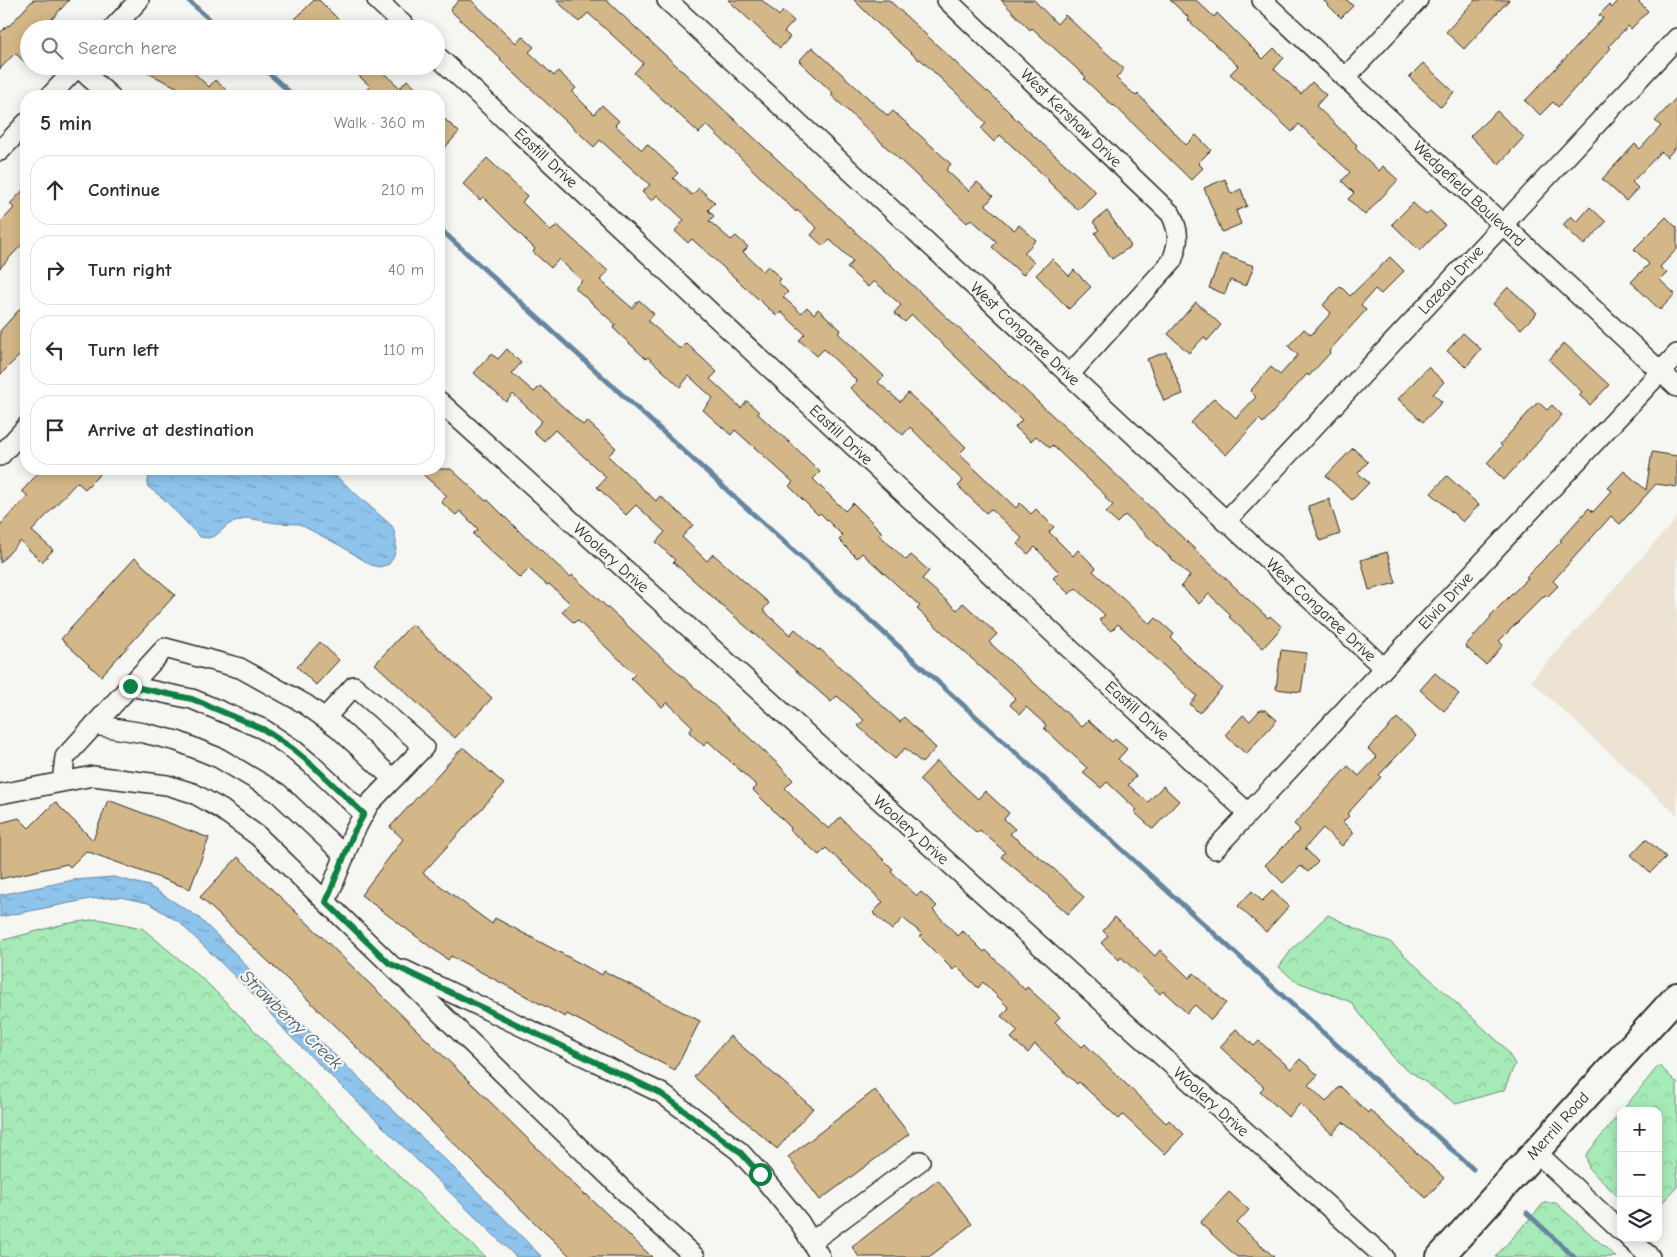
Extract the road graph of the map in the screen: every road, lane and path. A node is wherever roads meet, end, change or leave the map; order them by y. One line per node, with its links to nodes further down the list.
1 (139, 0): 7 (street)
2 (377, 0): 8 (street)
3 (667, 0): 21 (street, West Congaree Drive)
4 (947, 0): 21 (street, West Kershaw Drive)
5 (1262, 0): 13 (street, Wedgefield Boulevard)
6 (1418, 0): 13 (street)
7 (120, 20)
8 (398, 20)
9 (1677, 38): 18 (street, Lazeau Drive)
10 (445, 63): 34 (street, Eastill Drive)
11 (70, 75): 14 (street)
12 (88, 75): 15 (street)
13 (1345, 78): 18 (street, Wedgefield Boulevard)
14 (56, 90)
15 (104, 90)
16 (20, 129): 17 (street)
17 (0, 151)
18 (1502, 225): 20 (street, Wedgefield Boulevard); 26 (street, Lazeau Drive)
19 (1677, 354): 20 (street, Elvia Drive)
20 (1660, 372): 22 (street, Wedgefield Boulevard); 27 (street, Elvia Drive)
21 (1069, 375): 26 (street, West Congaree Drive)
22 (1677, 387)
23 (445, 406): 47 (street, Woolery Drive)
24 (20, 434): 25 (street)
25 (0, 456)
26 (1226, 522): 27 (street, West Congaree Drive)
27 (1384, 668): 34 (street, Elvia Drive)
28 (130, 686): 29 (street); 30 (street); 35 (street)
29 (325, 718): 31 (street); 31 (street)
30 (94, 725): 32 (street); 37 (street)
31 (393, 779): 35 (street)
32 (62, 782): 33 (street); 38 (street)
33 (0, 794)
34 (1248, 813): 36 (street, Elvia Drive)
35 (364, 814): 37 (street)
36 (1215, 849)
37 (345, 856): 38 (street)
38 (326, 902): 39 (street)
39 (389, 963): 45 (street); 46 (street)
40 (1677, 996): 41 (main road, Merrill Road)
41 (1535, 1151): 43 (street); 48 (main road, Merrill Road)
42 (920, 1161): 45 (street)
43 (1617, 1226)
44 (1633, 1242): 49 (street)
45 (816, 1250)
46 (694, 1257)
47 (1384, 1257)
48 (1440, 1257)
49 (1650, 1257)

